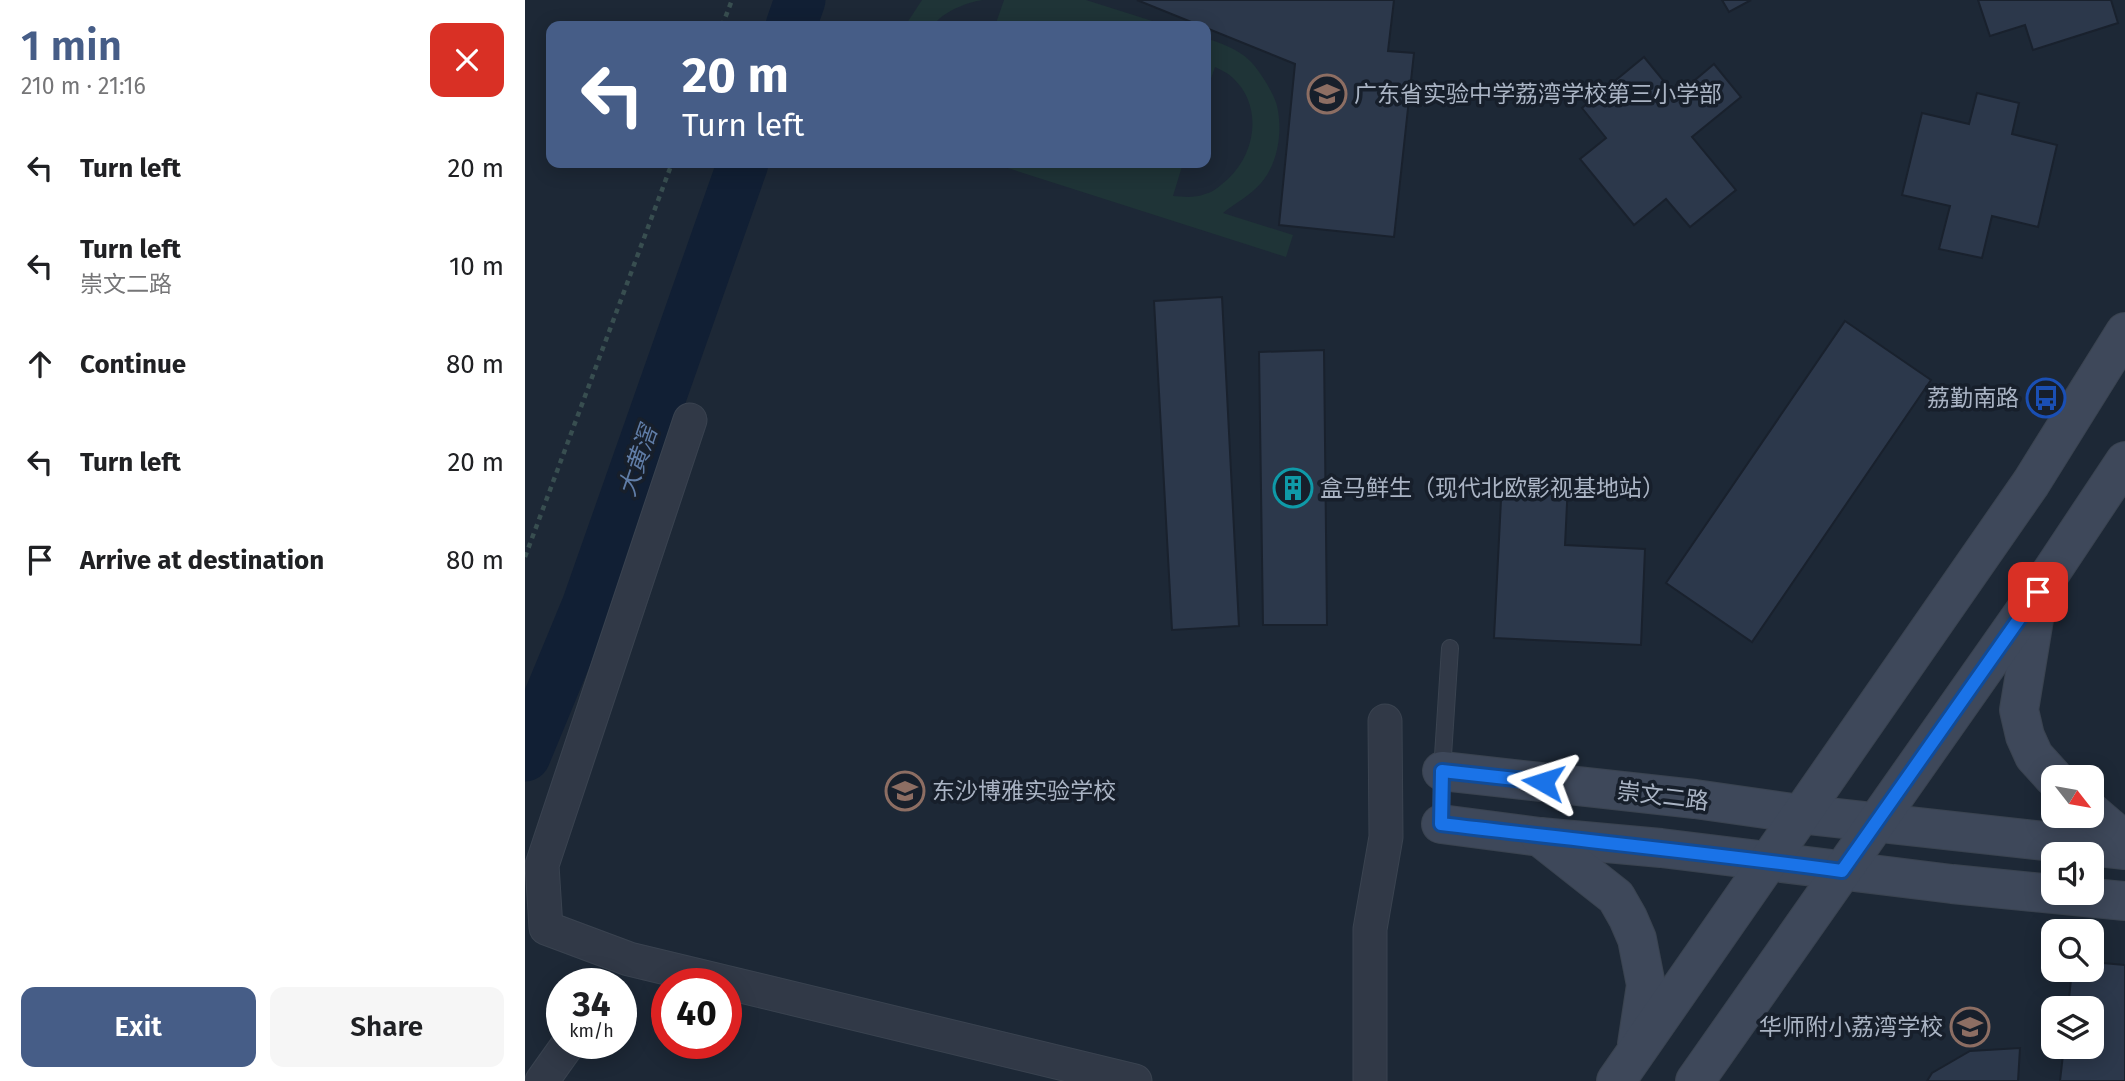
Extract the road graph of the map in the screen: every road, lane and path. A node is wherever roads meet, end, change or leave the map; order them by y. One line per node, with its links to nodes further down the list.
1 (732, 0): 2 (path)
2 (724, 21)
3 (670, 168): 7 (path)
4 (2125, 332): 13 (main road)
5 (690, 421): 23 (street)
6 (2125, 461): 8 (main road)
7 (525, 556)
8 (2038, 592): 11 (main road); 14 (main road)
9 (1450, 648): 12 (lane)
10 (1385, 721): 29 (street)
11 (2042, 765)
12 (1442, 771): 13 (main road, 崇文二路); 16 (lane)
13 (1800, 814): 14 (main road, 崇文二路); 20 (main road)
14 (1878, 823): 19 (main road, 崇文二路); 21 (main road)
15 (2104, 823): 18 (main road)
16 (1441, 824): 17 (main road)
17 (1540, 837): 20 (main road); 26 (main road)
18 (2125, 841)
19 (2125, 850)
20 (1768, 861): 21 (main road); 26 (main road)
21 (1842, 871): 22 (main road); 30 (main road)
22 (2125, 901)
23 (615, 968)
24 (637, 975): 28 (street)
25 (558, 1059): 27 (street)
26 (1626, 1067)
27 (542, 1081)
28 (1135, 1081)
29 (1370, 1081)
30 (1695, 1081)

